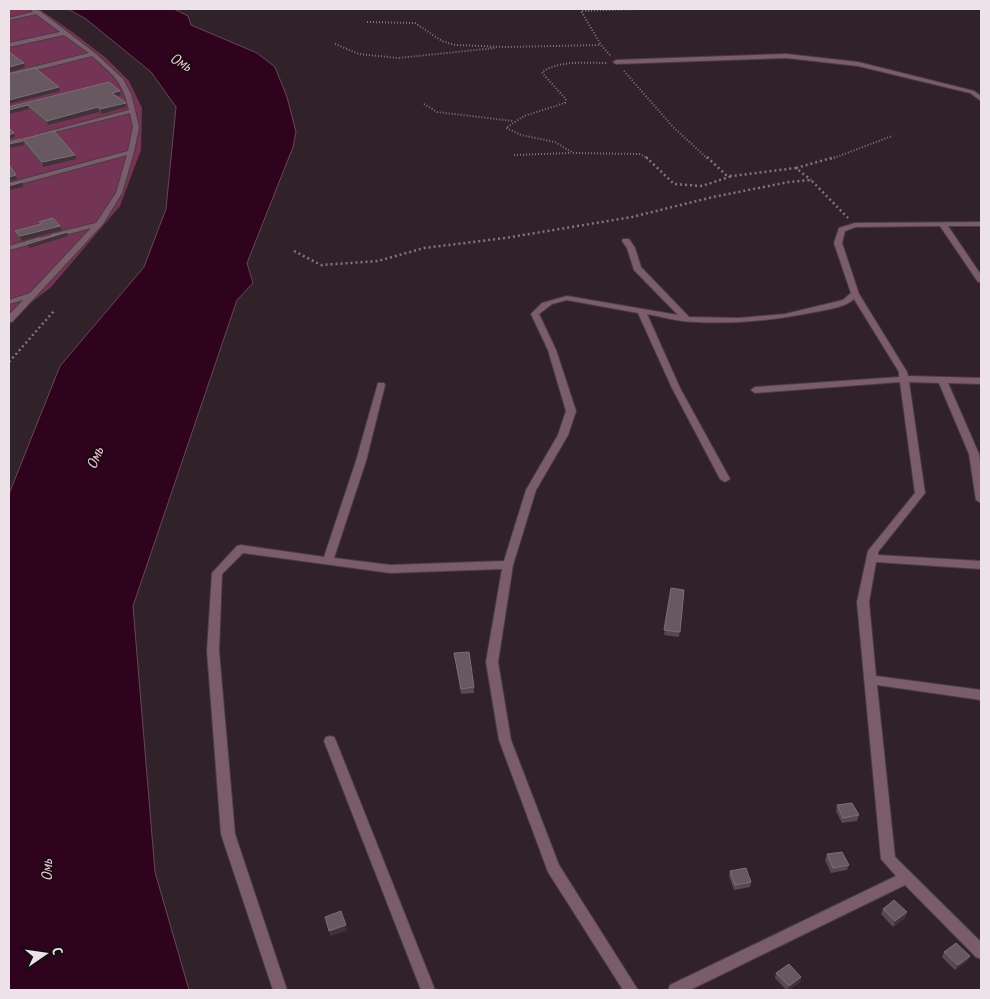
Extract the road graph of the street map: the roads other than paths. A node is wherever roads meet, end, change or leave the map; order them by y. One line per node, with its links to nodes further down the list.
1 (35, 10): 2 (lane); 3 (lane)
2 (9, 19)
3 (64, 33): 4 (lane); 5 (lane)
4 (9, 45)
5 (93, 54): 7 (lane); 8 (lane)
6 (616, 62): 10 (lane)
7 (9, 75)
8 (121, 80): 9 (lane); 11 (lane)
9 (112, 83)
10 (981, 99)
11 (132, 111): 12 (lane); 13 (lane)
12 (35, 136)
13 (131, 152): 14 (lane); 15 (lane)
14 (9, 185)
15 (98, 224): 19 (lane); 22 (lane)
16 (943, 224): 17 (lane); 20 (lane); 21 (lane)
17 (981, 224)
18 (626, 241): 25 (lane)
19 (9, 248)
20 (981, 280)
21 (855, 294): 25 (lane); 27 (lane)
22 (33, 295): 23 (lane); 26 (lane)
23 (9, 302)
24 (641, 311): 25 (lane); 32 (lane); 36 (lane)
25 (687, 319)
26 (9, 320)
27 (904, 379): 28 (lane); 31 (lane); 34 (lane)
28 (942, 380): 29 (lane); 33 (lane)
29 (981, 380)
30 (381, 385): 35 (lane)
31 (755, 390)
32 (725, 479)
33 (981, 500)
34 (871, 558): 37 (lane); 38 (lane)
35 (328, 561): 36 (lane); 43 (lane)
36 (508, 565): 45 (lane)
37 (981, 565)
38 (870, 680): 39 (lane); 41 (lane)
39 (981, 695)
40 (330, 741): 44 (lane)
41 (906, 878): 42 (lane); 46 (lane)
42 (981, 952)
43 (280, 990)
44 (428, 990)
45 (631, 990)
46 (675, 990)

